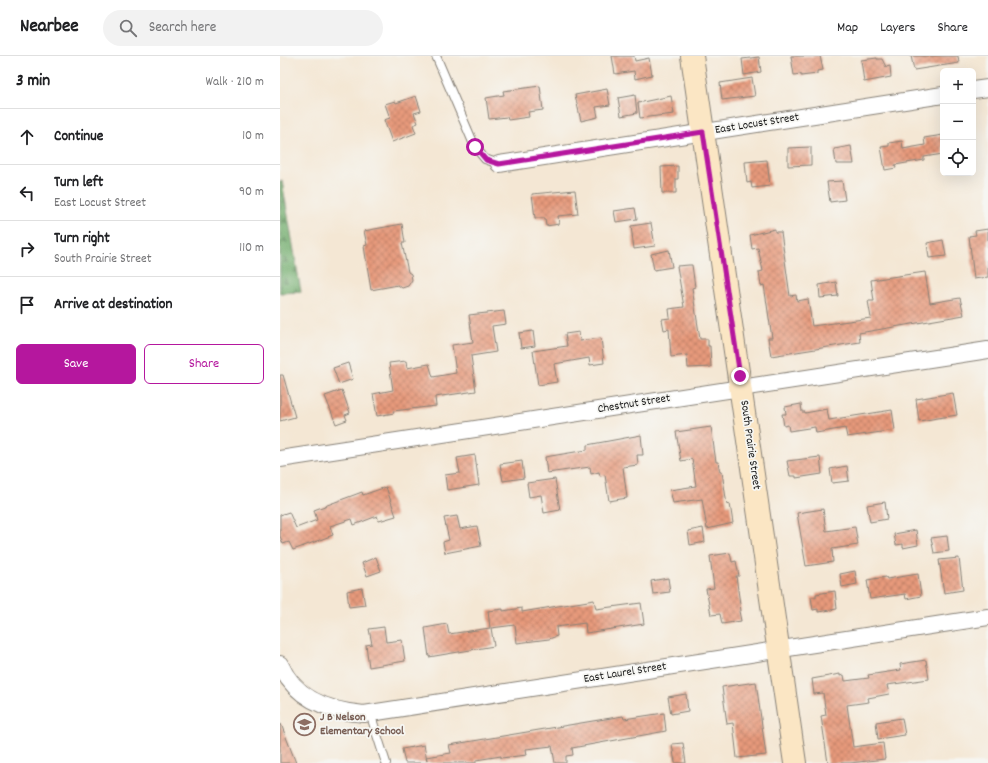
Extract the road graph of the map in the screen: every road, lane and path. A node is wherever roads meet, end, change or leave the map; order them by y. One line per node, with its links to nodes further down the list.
1 (436, 56): 7 (lane)
2 (692, 56): 6 (street, South Prairie Street)
3 (988, 88): 4 (street)
4 (976, 90)
5 (940, 95): 6 (street, East Locust Street)
6 (703, 132): 7 (street, East Locust Street); 9 (street, South Prairie Street)
7 (499, 164)
8 (988, 350): 9 (street, Chestnut Street)
9 (742, 387): 10 (street, Chestnut Street); 12 (street, South Prairie Street)
10 (280, 459)
11 (988, 616): 12 (street, East Laurel Street)
12 (780, 648): 14 (street, East Laurel Street); 16 (street, South Prairie Street)
13 (280, 664): 14 (street, East Laurel Street)
14 (370, 713): 15 (lane)
15 (386, 763)
16 (796, 763)

